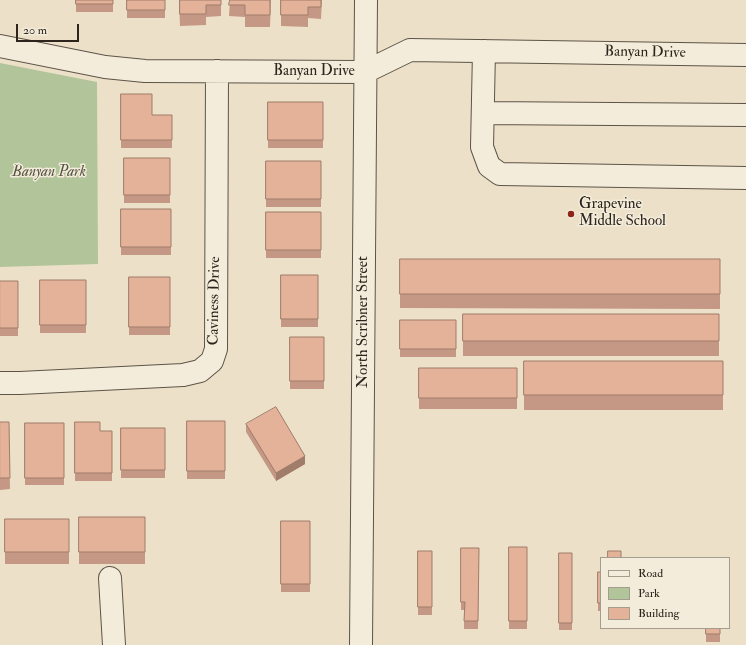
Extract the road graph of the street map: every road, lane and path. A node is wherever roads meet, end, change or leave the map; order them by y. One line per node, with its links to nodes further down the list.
1 (366, 0): 6 (street, North Scribner Street)
2 (0, 46): 5 (street, Banyan Drive)
3 (484, 51): 4 (street, Banyan Drive); 6 (street, Banyan Drive); 7 (street)
4 (746, 55)
5 (217, 71): 6 (street, Banyan Drive); 10 (street, Caviness Drive)
6 (365, 72): 13 (street, North Scribner Street)
7 (483, 113): 8 (street); 9 (street)
8 (746, 115)
9 (746, 178)
10 (0, 383)
11 (110, 578): 12 (street)
12 (114, 645)
13 (361, 645)

